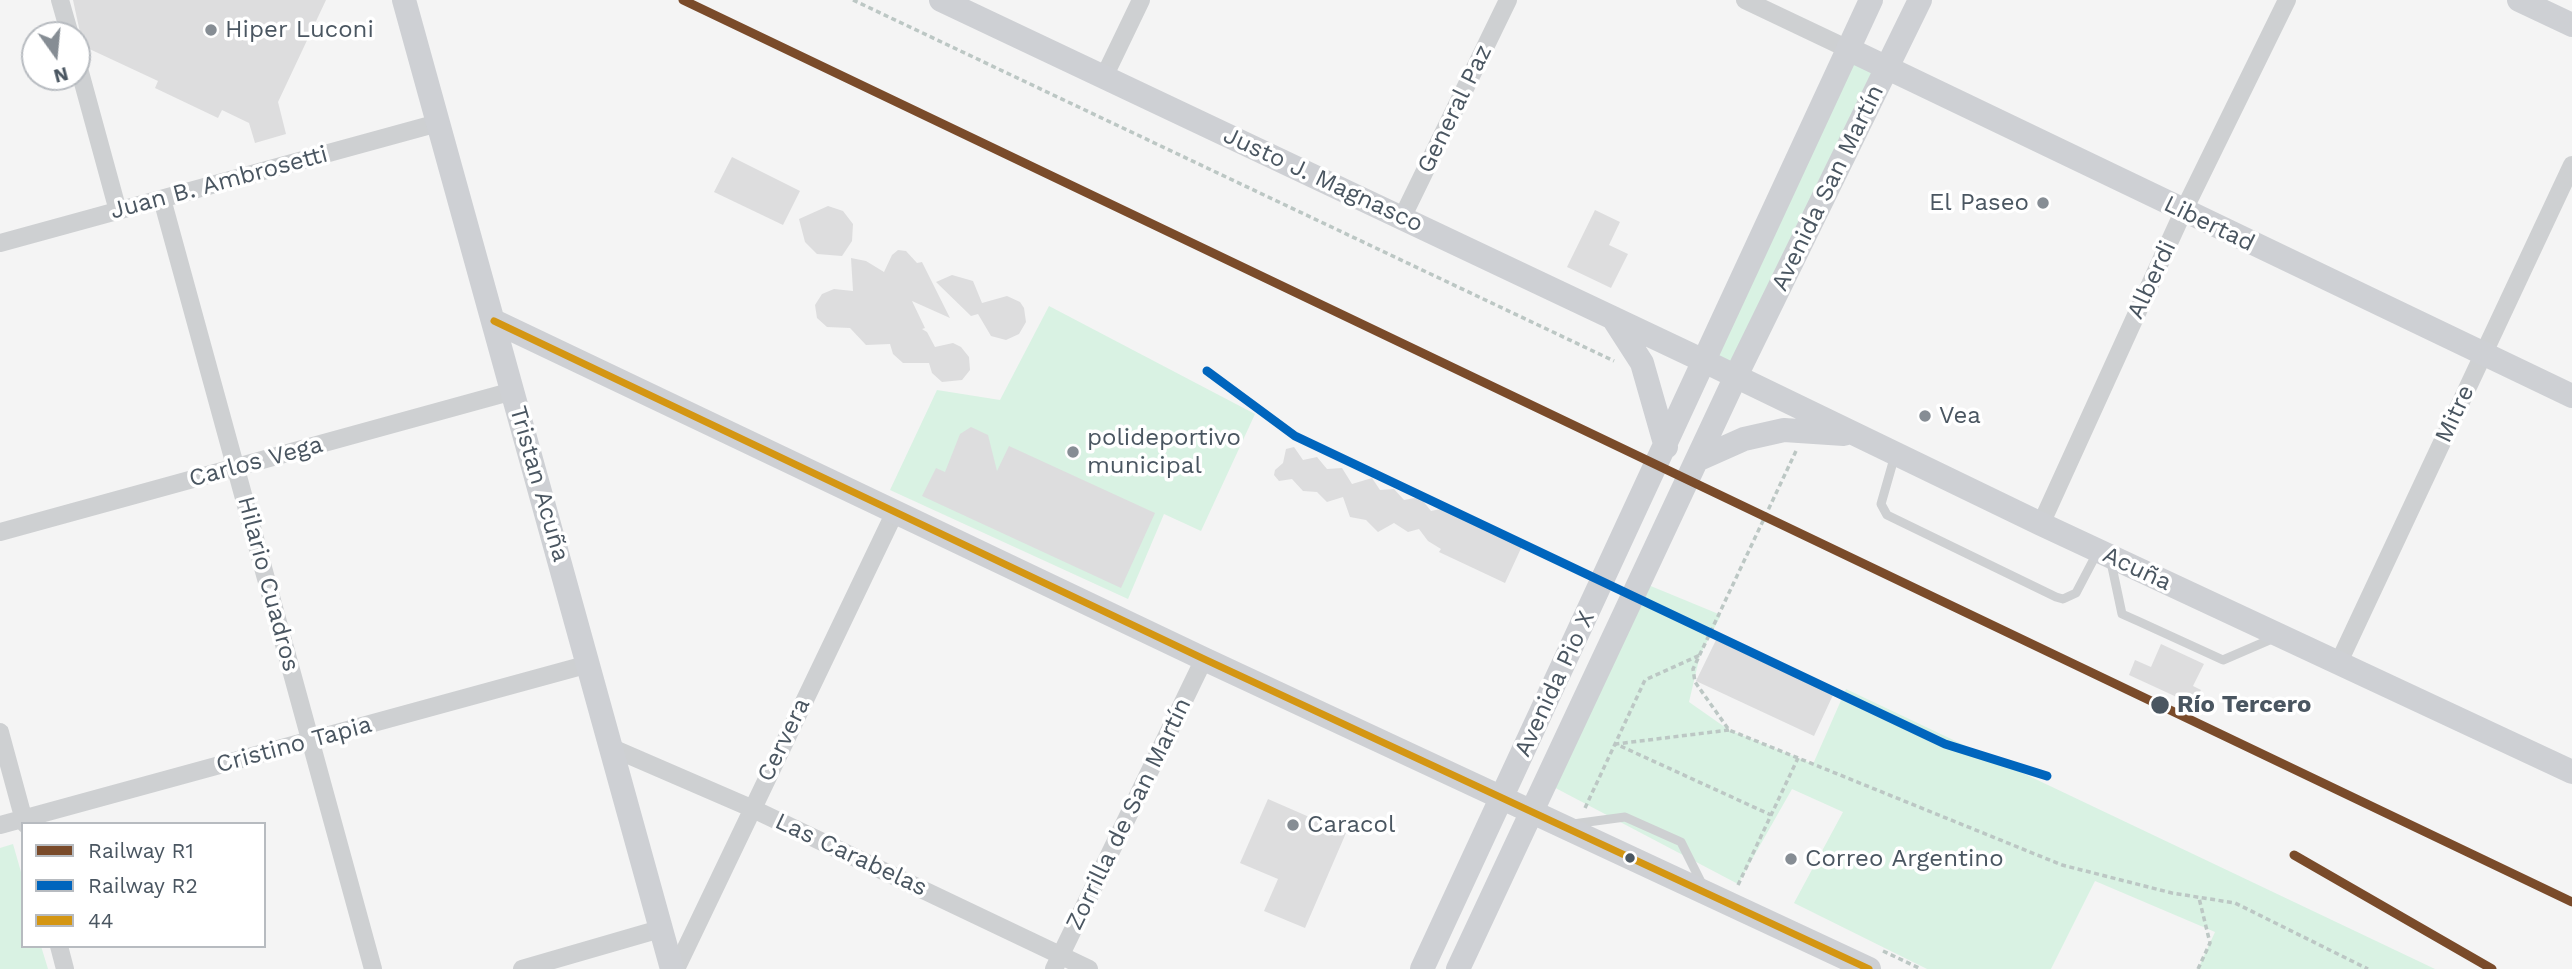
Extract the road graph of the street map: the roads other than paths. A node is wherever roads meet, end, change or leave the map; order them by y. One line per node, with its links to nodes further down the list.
1 (60, 0): 11 (street)
2 (404, 0): 17 (main road, Tristan Acuña)
3 (941, 0): 15 (main road, Justo J. Magnasco)
4 (1141, 0): 15 (street)
5 (1508, 0): 22 (street, General Paz)
6 (1745, 0): 13 (street)
7 (1871, 0): 13 (main road, Avenida San Martín)
8 (1920, 0): 14 (main road, Avenida San Martín)
9 (2287, 0): 21 (street, Alberdi)
10 (2519, 0): 12 (main road)
11 (66, 21)
12 (2572, 25)
13 (1848, 49): 14 (main road, Libertad); 27 (main road, Avenida San Martín)
14 (1887, 68): 21 (main road, Libertad); 28 (main road, Avenida San Martín)
15 (1104, 77): 22 (main road, Justo J. Magnasco)
16 (85, 91): 20 (street)
17 (438, 123): 19 (street, Juan B. Ambrosetti); 25 (main road, Tristan Acuña)
18 (2572, 165): 26 (street, Mitre)
19 (162, 199): 20 (street, Juan B. Ambrosetti); 35 (street, Hilario Cuadros)
20 (118, 211): 23 (street, Juan B. Ambrosetti)
21 (2183, 212): 26 (main road, Libertad); 37 (street, Alberdi)
22 (1402, 218): 24 (main road, Justo J. Magnasco)
23 (0, 243)
24 (1612, 317): 27 (main road, Justo J. Magnasco); 32 (main road)
25 (494, 321): 29 (main road, Tristan Acuña); 36 (main road)
26 (2483, 355): 30 (main road, Libertad); 42 (street, Mitre)
27 (1704, 360): 28 (main road, Acuña); 32 (main road, Avenida Pio X)
28 (1736, 376): 31 (main road, Acuña); 34 (main road, Avenida Pio X)
29 (513, 391): 35 (street, Carlos Vega); 43 (main road, Tristan Acuña)
30 (2572, 396)
31 (1857, 435): 33 (main road, Acuña); 34 (main road)
32 (1666, 447): 48 (main road, Avenida Pio X)
33 (1895, 453): 37 (main road, Acuña); 39 (lane)
34 (1699, 459): 50 (main road, Avenida Pio X)
35 (236, 468): 38 (street, Carlos Vega); 45 (street, Hilario Cuadros)
36 (895, 512): 41 (main road); 49 (street, Cervera)
37 (2041, 524): 39 (main road, Acuña)
38 (0, 533)
39 (2104, 554): 40 (main road, Acuña); 40 (lane)
40 (2279, 636): 42 (main road, Acuña)
41 (1203, 659): 48 (main road); 58 (street, Zorrilla de San Martín)
42 (2339, 662): 47 (main road, Acuña)
43 (589, 664): 45 (street, Cristino Tapia); 46 (main road, Tristan Acuña)
44 (0, 732): 51 (street)
45 (311, 740): 51 (street, Cristino Tapia); 60 (street, Hilario Cuadros)
46 (610, 747): 49 (street, Las Carabelas); 55 (main road, Tristan Acuña)
47 (2572, 772)
48 (1503, 796): 50 (main road); 64 (main road, Avenida Pio X)
49 (751, 808): 58 (street, Las Carabelas); 62 (street, Cervera)
50 (1533, 811): 53 (main road); 65 (main road, Avenida Pio X)
51 (25, 821): 52 (street, Cristino Tapia)
52 (0, 825)
53 (1565, 826): 54 (main road); 54 (lane)
54 (1705, 892): 57 (main road)
55 (660, 929): 61 (street); 62 (main road, Tristan Acuña)
56 (60, 948): 59 (street)
57 (1829, 961): 66 (main road)
58 (1058, 962): 63 (street, Las Carabelas)
59 (65, 969)
60 (373, 969)
61 (522, 969)
62 (674, 969)
63 (1089, 969)
64 (1422, 969)
65 (1458, 969)
66 (1869, 969)

